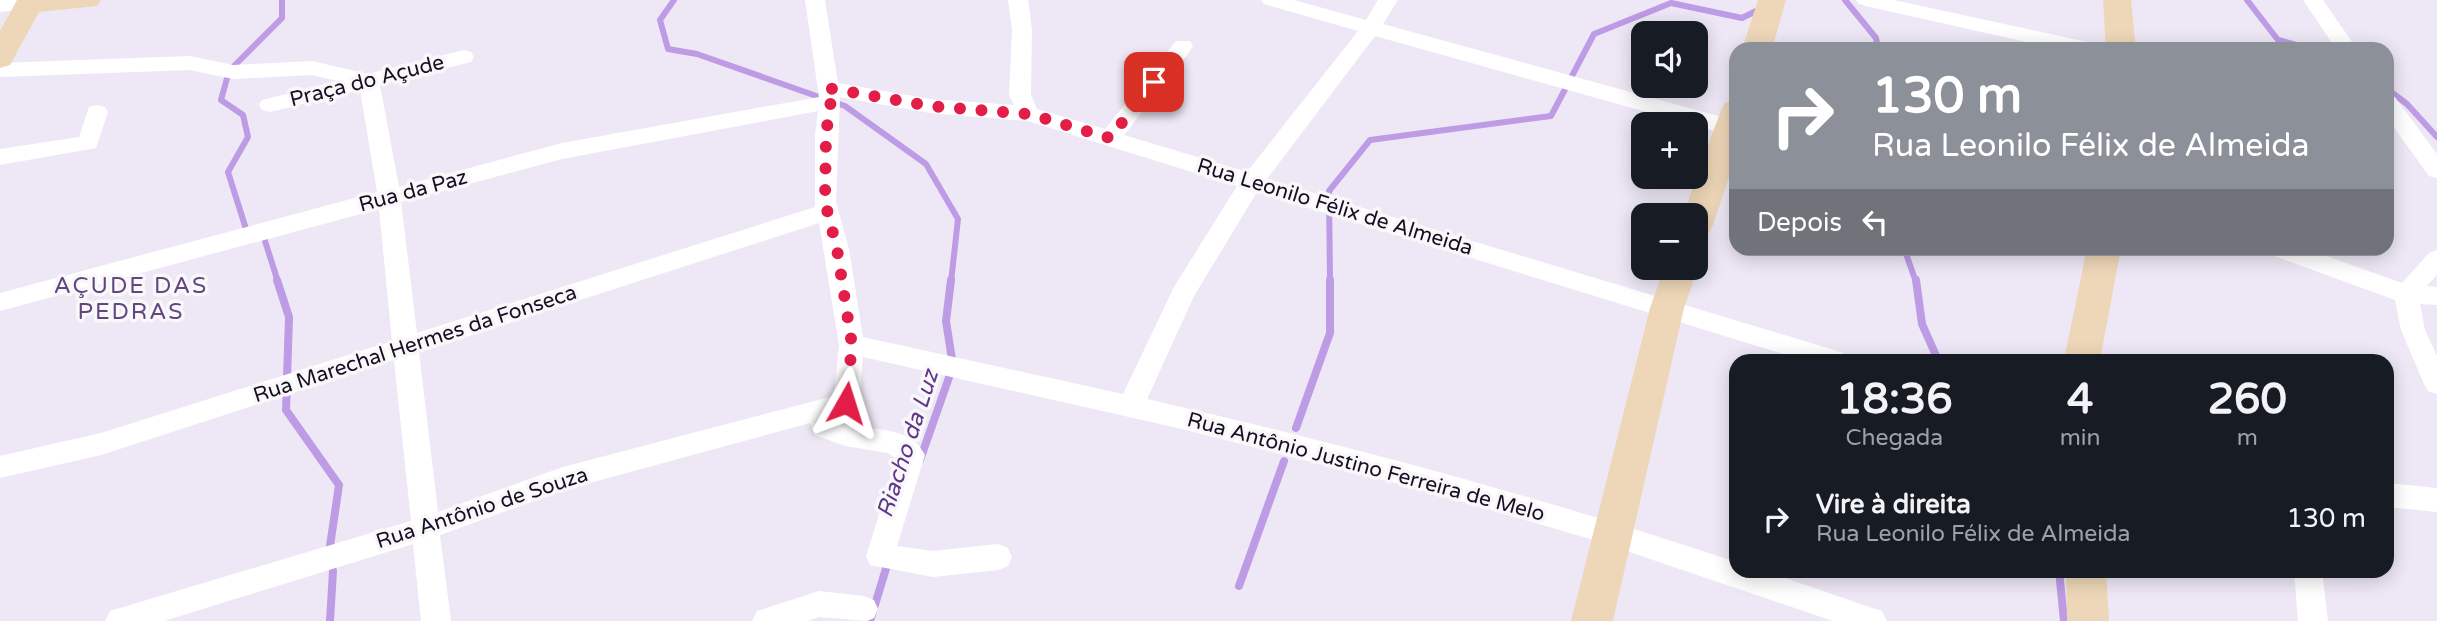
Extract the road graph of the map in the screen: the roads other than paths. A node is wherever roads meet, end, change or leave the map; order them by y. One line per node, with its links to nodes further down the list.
1 (87, 0): 10 (street)
2 (815, 0): 22 (street)
3 (1018, 0): 26 (street)
4 (1271, 0): 12 (street)
5 (1388, 0): 12 (street)
6 (1772, 0): 13 (street)
7 (1866, 0): 14 (street)
8 (2117, 0): 15 (street)
9 (2313, 0): 16 (street)
10 (29, 4): 11 (street); 19 (street)
11 (0, 6)
12 (1372, 26): 27 (street); 32 (street)
13 (1759, 42)
14 (2055, 42)
15 (2121, 42)
16 (2342, 42)
17 (1183, 46): 29 (street)
18 (464, 57): 21 (street, Praça do Açude)
19 (0, 58)
20 (0, 70): 21 (street)
21 (369, 81): 23 (street, Praça do Açude); 33 (street)
22 (829, 95): 26 (street, Rua Leonilo Félix de Almeida); 33 (street, Rua da Paz); 35 (street)
23 (270, 105)
24 (97, 112): 30 (street)
25 (2394, 112): 31 (street)
26 (1029, 114): 29 (street, Rua Leonilo Félix de Almeida)
27 (1729, 121)
28 (1729, 136): 34 (street)
29 (1110, 138): 32 (street, Rua Leonilo Félix de Almeida)
30 (0, 157)
31 (2437, 170)
32 (1255, 183): 43 (street, Rua Leonilo Félix de Almeida); 50 (street)
33 (389, 197): 42 (street, Rua da Paz); 45 (street)
34 (1704, 203)
35 (827, 212): 44 (street); 45 (street, Rua Marechal Hermes da Fonseca)
36 (2102, 256): 47 (street)
37 (2299, 256): 40 (street)
38 (2437, 259): 40 (street)
39 (1677, 280): 43 (street)
40 (2406, 295): 41 (street); 48 (street)
41 (2437, 296)
42 (0, 302)
43 (1667, 307): 46 (street, Rua Leonilo Félix de Almeida); 55 (street)
44 (852, 345): 49 (street); 50 (street, Rua Antônio Justino Ferreira de Melo)
45 (404, 346): 51 (street, Rua Marechal Hermes da Fonseca); 54 (street)
46 (1815, 354)
47 (2083, 354)
48 (2437, 384)
49 (833, 407): 54 (street, Rua Antônio de Souza); 56 (street)
50 (1130, 407): 55 (street, Rua Antônio Justino Ferreira de Melo)
51 (0, 467)
52 (2394, 496): 53 (street)
53 (2437, 500)
54 (427, 528): 62 (street, Rua Antônio de Souza); 63 (street)
55 (1615, 534): 57 (street, Rua Antônio Justino Ferreira de Melo); 65 (street)
56 (998, 557)
57 (1729, 573)
58 (1745, 578): 66 (street, Rua Antônio Justino Ferreira de Melo)
59 (2086, 578): 67 (street)
60 (2309, 578): 68 (street)
61 (864, 609): 64 (street)
62 (120, 621)
63 (436, 621)
64 (767, 621)
65 (1592, 621)
66 (1872, 621)
67 (2088, 621)
68 (2313, 621)

